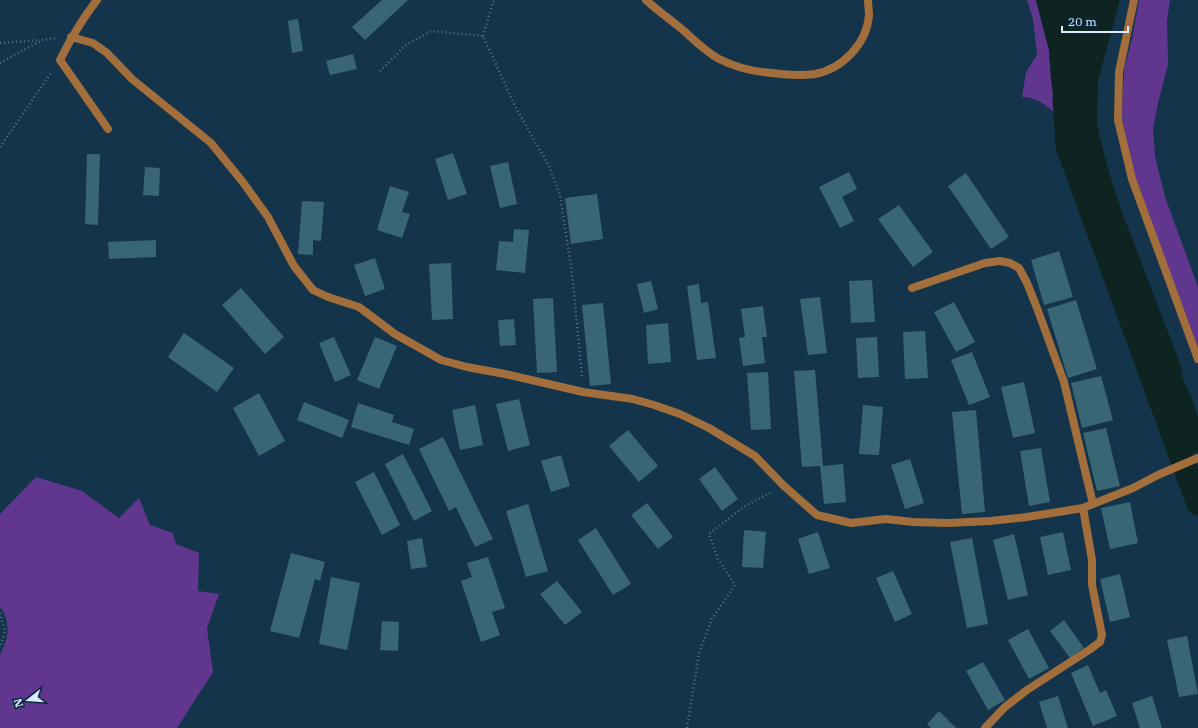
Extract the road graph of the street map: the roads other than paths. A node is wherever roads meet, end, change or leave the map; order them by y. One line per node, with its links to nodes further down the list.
1 (97, 0): 5 (street)
2 (646, 0): 3 (street)
3 (868, 0)
4 (1134, 0): 8 (street)
5 (71, 37): 6 (street); 11 (street)
6 (108, 129)
7 (912, 288): 10 (street)
8 (1198, 359)
9 (1198, 458): 10 (street)
10 (1093, 504): 11 (street)
11 (1083, 508): 12 (street)
12 (985, 728)

